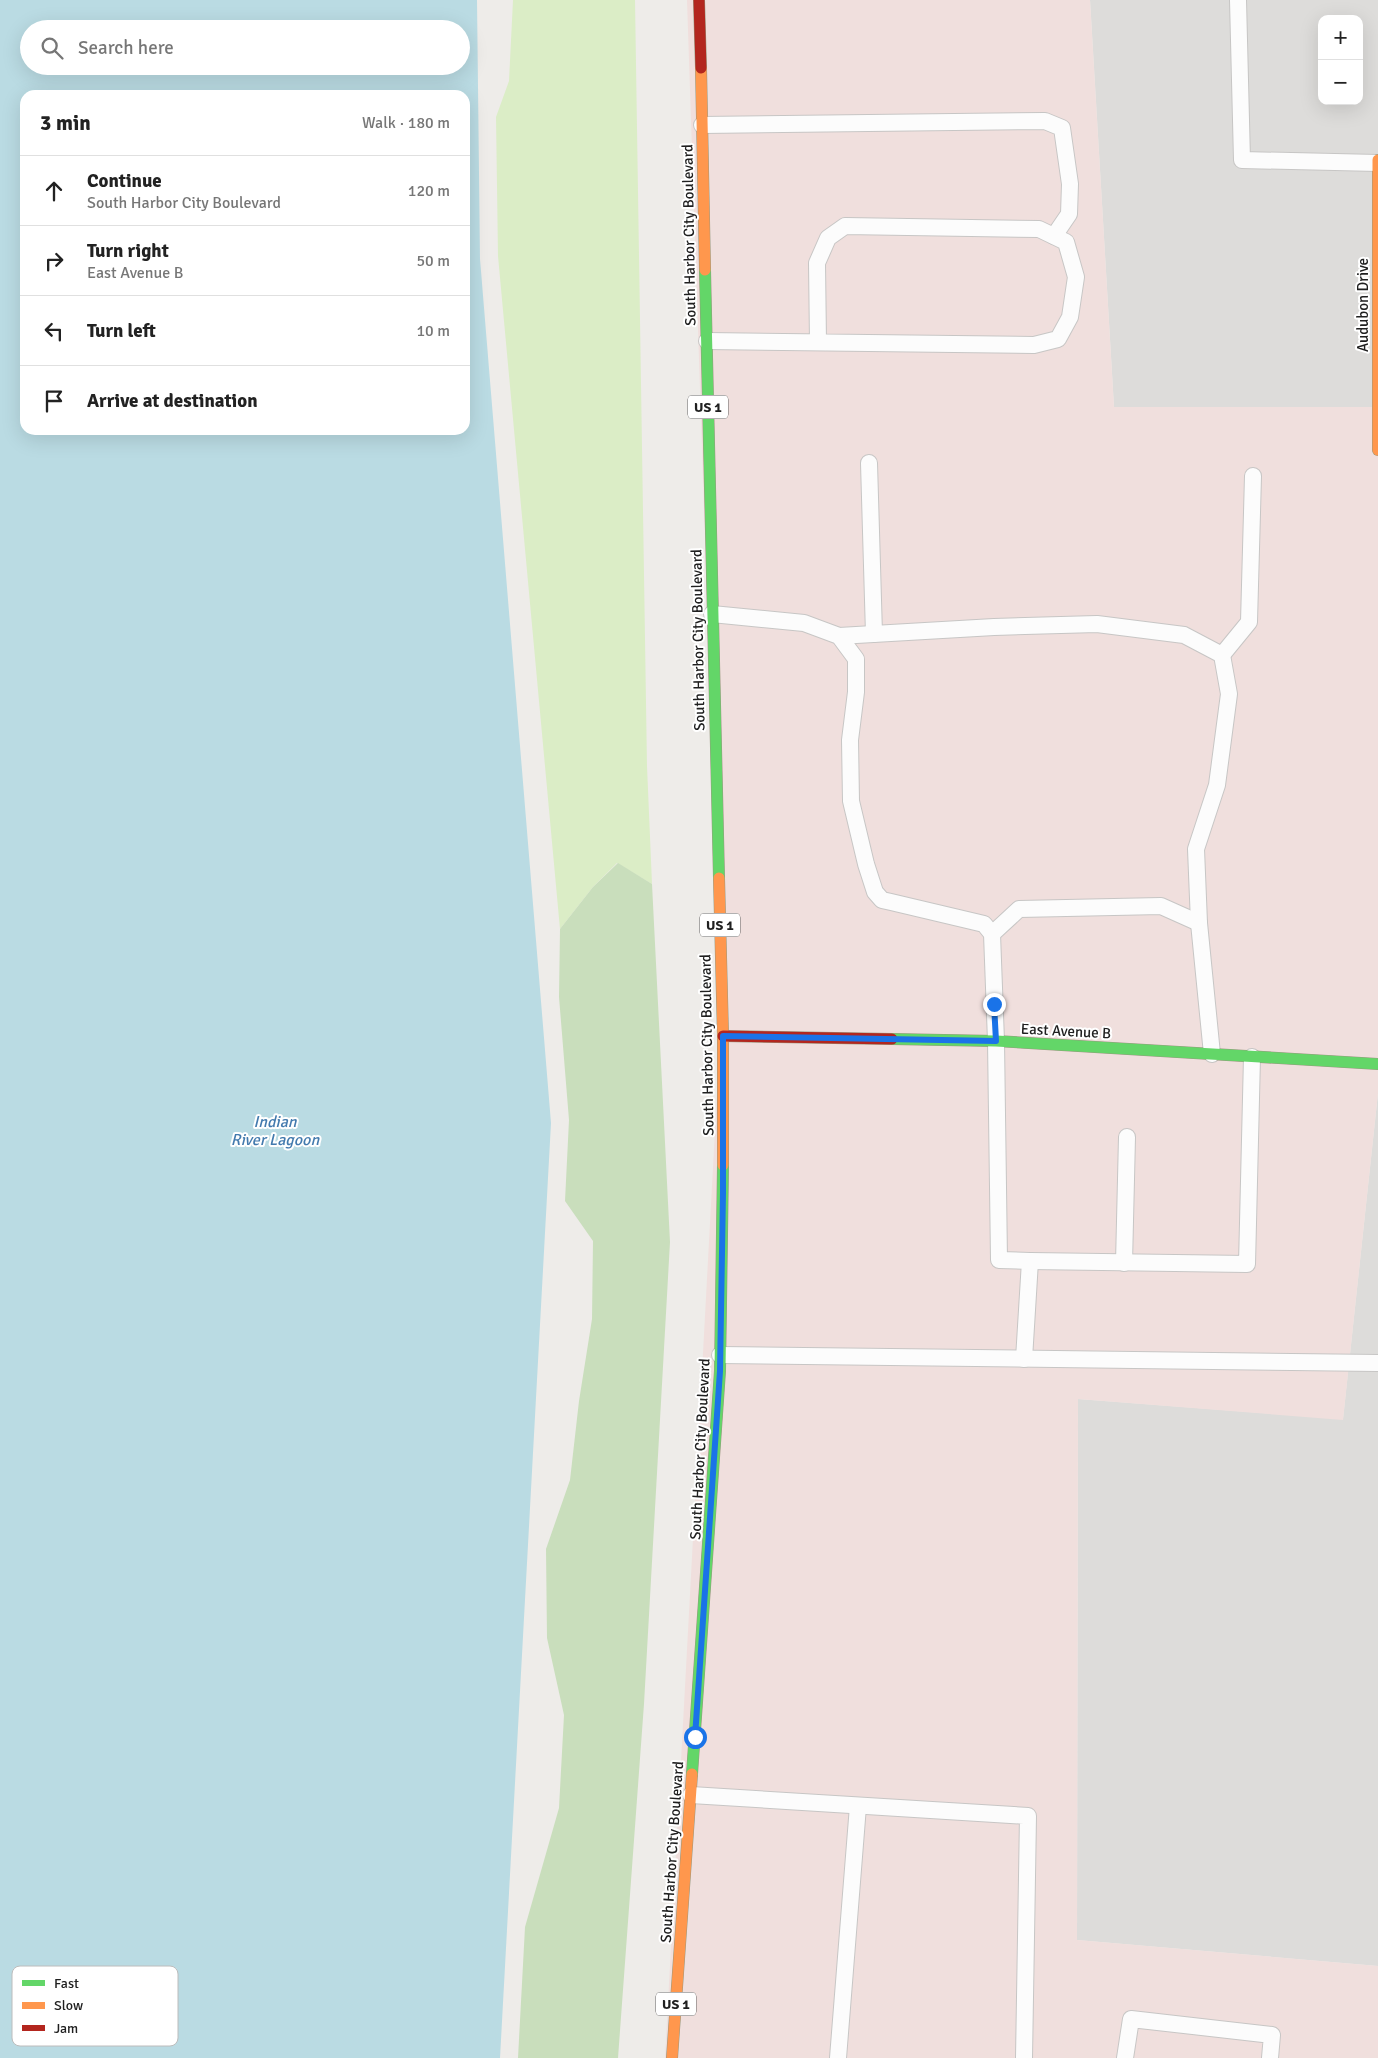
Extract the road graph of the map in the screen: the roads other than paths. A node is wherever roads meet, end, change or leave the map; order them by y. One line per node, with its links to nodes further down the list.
1 (699, 0): 3 (main road, South Harbor City Boulevard / US 1)
2 (1238, 0): 4 (lane)
3 (702, 124): 5 (lane); 6 (main road, South Harbor City Boulevard / US 1)
4 (1378, 162): 8 (main road, Audubon Drive)
5 (1054, 236): 7 (lane); 7 (lane)
6 (707, 341): 7 (lane); 12 (main road, South Harbor City Boulevard / US 1)
7 (818, 342)
8 (1378, 407): 9 (main road, Audubon Drive)
9 (1378, 450)
10 (869, 463): 13 (lane)
11 (1254, 476): 15 (lane)
12 (712, 614): 14 (lane); 18 (main road, South Harbor City Boulevard / US 1)
13 (874, 634): 14 (lane); 15 (lane)
14 (839, 636): 17 (lane)
15 (1222, 655): 16 (lane)
16 (1200, 922): 17 (lane); 20 (lane)
17 (992, 934): 19 (lane)
18 (723, 1036): 19 (main road, East Avenue B); 26 (main road, South Harbor City Boulevard / US 1)
19 (996, 1041): 20 (main road, East Avenue B); 24 (lane)
20 (1212, 1054): 21 (main road, East Avenue B)
21 (1252, 1057): 22 (main road, East Avenue B); 25 (lane)
22 (1378, 1064)
23 (1127, 1137): 25 (lane)
24 (1030, 1261): 25 (lane); 27 (lane)
25 (1124, 1263)
26 (720, 1355): 27 (lane); 29 (main road, South Harbor City Boulevard / US 1)
27 (1024, 1359): 28 (lane)
28 (1378, 1363)
29 (691, 1795): 30 (lane); 31 (main road, South Harbor City Boulevard / US 1)
30 (858, 1806): 32 (lane); 33 (lane)
31 (672, 2058)
32 (838, 2058)
33 (1024, 2058)
34 (1125, 2058): 35 (lane)
35 (1270, 2058)

